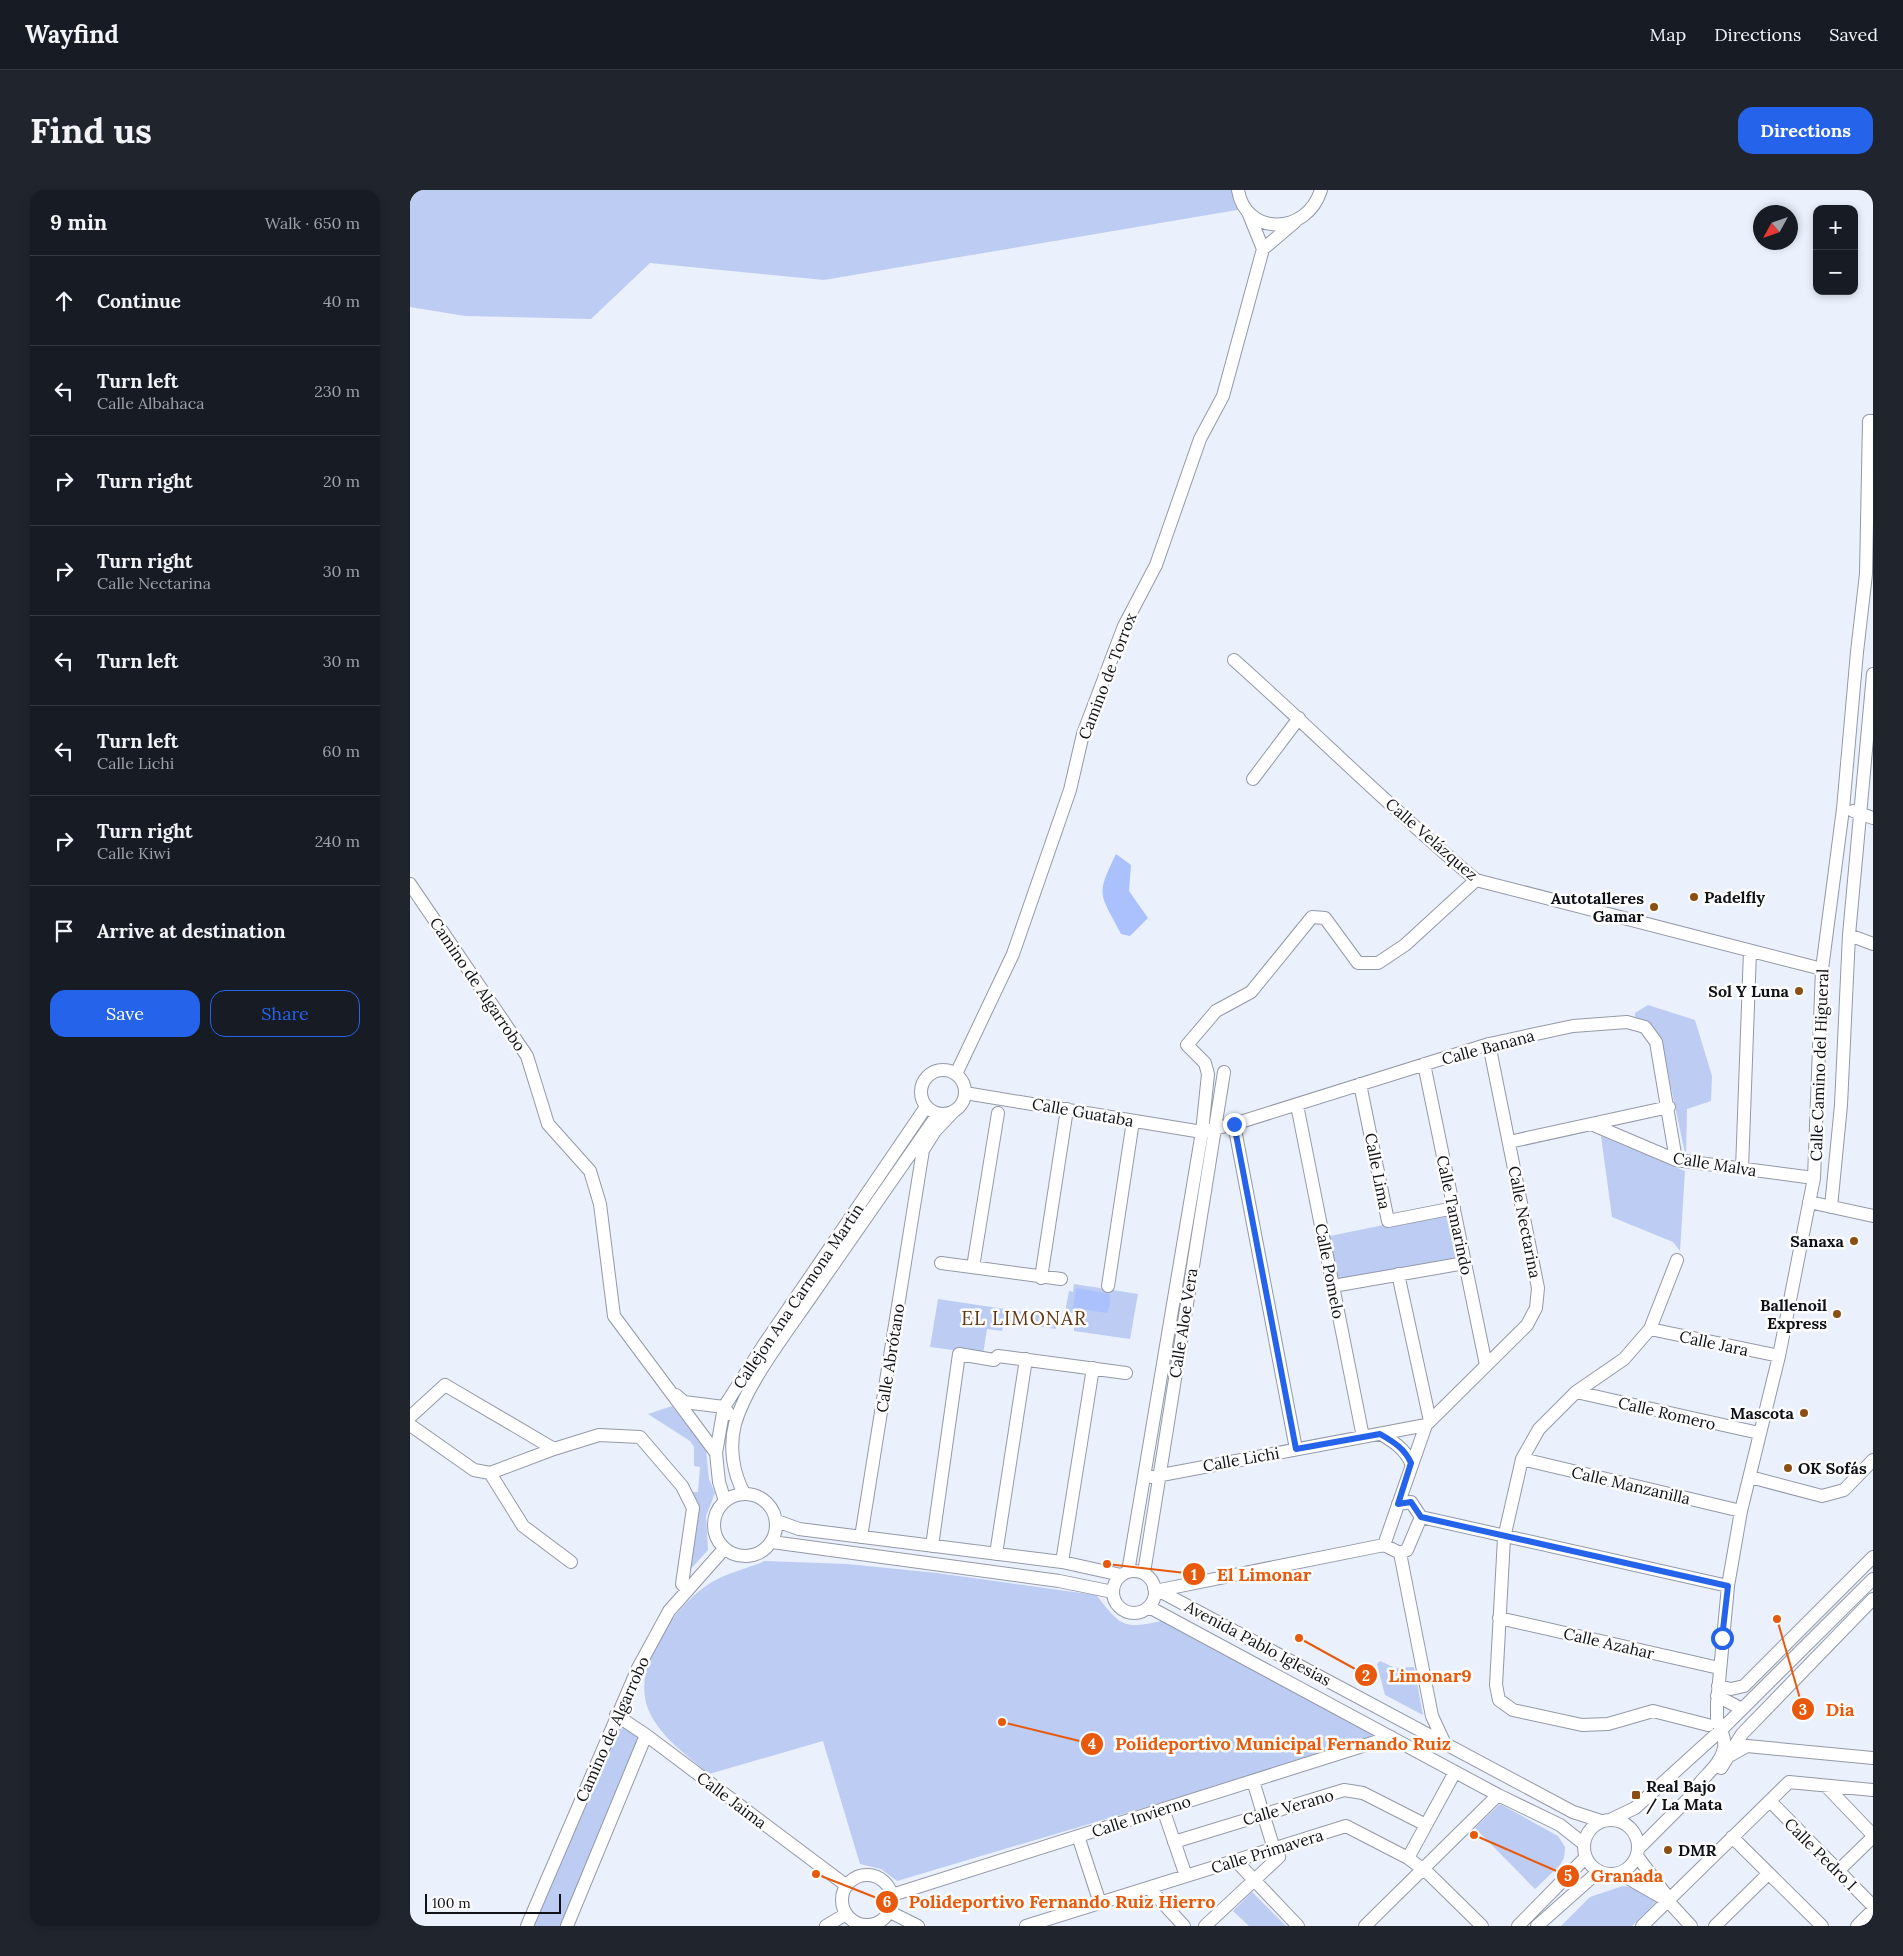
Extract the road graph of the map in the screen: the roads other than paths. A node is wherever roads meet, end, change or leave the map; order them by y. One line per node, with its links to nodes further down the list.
1 (1238, 190): 3 (street)
2 (1321, 190): 4 (street)
3 (1246, 209): 4 (street); 5 (street)
4 (1295, 222): 5 (street)
5 (1263, 249): 25 (street, Camino de Torrox)
6 (1871, 421): 7 (street, Calle Camino del Higueral)
7 (1870, 550): 9 (street, Calle Camino del Higueral)
8 (1234, 660): 11 (street, Calle Velázquez)
9 (1856, 672): 10 (street); 13 (street, Calle Camino del Higueral)
10 (1873, 677): 14 (street, Calle Camino del Higueral)
11 (1299, 718): 12 (street); 16 (street, Calle Velázquez)
12 (1253, 779)
13 (1843, 809): 14 (street); 21 (street, Calle Camino del Higueral)
14 (1860, 813): 15 (street); 18 (street, Calle Camino del Higueral)
15 (1873, 818)
16 (1476, 880): 20 (street, Calle Velázquez); 38 (street, Calle Aloe Vera)
17 (410, 884): 64 (street, Camino de Algarrobo)
18 (1849, 934): 19 (street); 46 (street, Calle Camino del Higueral)
19 (1873, 944)
20 (1750, 951): 21 (street, Calle Velázquez); 42 (street)
21 (1822, 969): 44 (street, Calle Camino del Higueral)
22 (1489, 1044): 23 (street, Calle Banana); 30 (street, Calle Banana); 39 (street, Calle Nectarina)
23 (1424, 1064): 26 (street, Calle Banana); 47 (street, Calle Tamarindo)
24 (1224, 1072): 38 (street, Calle Aloe Vera)
25 (956, 1074): 27 (street); 29 (street)
26 (1360, 1084): 28 (street, Calle Banana); 47 (street, Calle Lima)
27 (965, 1093): 31 (street, Calle Guataba); 32 (street)
28 (1297, 1104): 36 (street, Calle Banana); 57 (street, Calle Pomelo)
29 (926, 1107): 34 (street); 66 (street, Callejon Ana Carmona Martin)
30 (1669, 1107): 37 (street); 40 (street, Calle Banana)
31 (1067, 1109): 35 (street, Calle Guataba); 54 (street)
32 (954, 1111): 34 (street); 43 (street, Calle Abrótano)
33 (998, 1113): 52 (street)
34 (938, 1114): 41 (street, Callejon Ana Carmona Martin)
35 (1133, 1121): 38 (street, Calle Guataba); 56 (street)
36 (1234, 1124): 38 (street, Calle Banana); 75 (street)
37 (1591, 1124): 39 (street); 40 (street, Calle Malva)
38 (1208, 1130): 81 (street, Calle Aloe Vera); 83 (street, Calle Aloe Vera)
39 (1509, 1142): 61 (street, Calle Nectarina)
40 (1676, 1160): 42 (street, Calle Malva)
41 (901, 1167): 43 (street); 70 (street, Callejon Ana Carmona Martin)
42 (1742, 1169): 44 (street, Calle Malva)
43 (919, 1178): 90 (street, Calle Abrótano)
44 (1814, 1178): 45 (street, Calle Camino del Higueral)
45 (1809, 1202): 46 (street); 59 (street, Calle Camino del Higueral)
46 (1831, 1207): 48 (street)
47 (1454, 1208): 51 (street, Calle Tamarindo)
48 (1873, 1216)
49 (1677, 1260): 58 (street)
50 (941, 1263): 52 (street)
51 (1465, 1263): 53 (street); 61 (street, Calle Tamarindo)
52 (973, 1267): 54 (street)
53 (1398, 1274): 57 (street); 68 (street)
54 (1041, 1278): 55 (street)
55 (1060, 1279)
56 (1108, 1286)
57 (1333, 1286): 73 (street, Calle Pomelo)
58 (1650, 1330): 59 (street, Calle Jara); 65 (street)
59 (1778, 1356): 71 (street, Calle Camino del Higueral)
60 (1026, 1359): 62 (street); 94 (street); 97 (street)
61 (1486, 1365): 68 (street, Calle Nectarina)
62 (1093, 1368): 63 (street); 100 (street)
63 (1126, 1373)
64 (663, 1383): 66 (street, Camino de Algarrobo); 76 (street, Camino de Algarrobo)
65 (1576, 1392): 71 (street, Calle Romero); 77 (street)
66 (724, 1406): 70 (street); 76 (street, Callejon Ana Carmona Martin)
67 (410, 1417): 74 (street)
68 (1428, 1423): 72 (street, Calle Lichi); 79 (street, Calle Nectarina)
69 (410, 1425): 80 (street)
70 (735, 1425): 84 (street, Callejon Ana Carmona Martin)
71 (1759, 1433): 82 (street, Calle Camino del Higueral)
72 (1380, 1434): 73 (street, Calle Lichi); 79 (street)
73 (1363, 1437): 75 (street, Calle Lichi)
74 (554, 1449): 80 (street); 107 (street)
75 (1296, 1449): 81 (street, Calle Lichi)
76 (716, 1452): 85 (street, Callejon Ana Carmona Martin)
77 (1522, 1459): 87 (street, Calle Manzanilla); 91 (street)
78 (1873, 1460): 82 (street)
79 (1411, 1463): 86 (street, Calle Nectarina)
80 (490, 1473): 99 (street)
81 (1158, 1474): 83 (street, Calle Lichi); 101 (street, Calle Aloe Vera)
82 (1750, 1477): 87 (street, Calle Camino del Higueral)
83 (1144, 1478): 102 (street, Calle Aloe Vera)
84 (744, 1493): 85 (street); 89 (street)
85 (725, 1501): 95 (street)
86 (1398, 1504): 88 (street); 93 (street, Calle Nectarina)
87 (1741, 1511): 105 (street, Calle Camino del Higueral)
88 (1421, 1517): 91 (street); 96 (street)
89 (777, 1521): 90 (street); 92 (street)
90 (862, 1537): 94 (street)
91 (1504, 1538): 105 (street); 112 (street)
92 (772, 1542): 95 (street); 108 (street)
93 (1384, 1545): 96 (street); 104 (street)
94 (932, 1546): 97 (street)
95 (724, 1549): 107 (street, Camino de Algarrobo)
96 (1400, 1553): 117 (street)
97 (996, 1554): 100 (street)
98 (1873, 1557): 114 (street)
99 (571, 1562)
100 (1062, 1562): 102 (street)
101 (1144, 1573): 102 (street); 106 (street)
102 (1124, 1574): 108 (street)
103 (1873, 1579): 115 (street)
104 (1199, 1581): 106 (street); 111 (street)
105 (1728, 1586): 113 (street, Calle Camino del Higueral)
106 (1157, 1589): 110 (street); 111 (street, Avenida Pablo Iglesias)
107 (688, 1590): 116 (street, Camino de Algarrobo)
108 (1113, 1592): 110 (street)
109 (1873, 1599): 125 (street)
110 (1149, 1607): 122 (street, Avenida Pablo Iglesias)
111 (1193, 1608): 119 (street, Avenida Pablo Iglesias)
112 (1499, 1618): 113 (street, Calle Azahar); 118 (street)
113 (1719, 1668): 114 (street, Calle Camino del Higueral)
114 (1718, 1695): 115 (street); 118 (street, Calle Camino del Higueral); 120 (street, Calle Camino del Higueral)
115 (1742, 1709): 120 (street)
116 (616, 1715): 121 (street, Calle Jaima); 163 (street, Camino de Algarrobo)
117 (1432, 1716): 119 (street); 124 (street)
118 (1708, 1725): 123 (street, Calle Camino del Higueral)
119 (1418, 1730): 124 (street, Avenida Pablo Iglesias)
120 (1721, 1730): 123 (street); 132 (street, Calle Camino del Higueral)
121 (646, 1735): 154 (street, Calle Jaima); 164 (street)
122 (1391, 1737): 127 (street, Avenida Pablo Iglesias); 128 (street, Calle Invierno)
123 (1708, 1741): 136 (street)
124 (1446, 1744): 136 (street, Avenida Pablo Iglesias)
125 (1731, 1755): 126 (street); 132 (street)
126 (1873, 1758)
127 (1455, 1772): 131 (street, Avenida Pablo Iglesias); 137 (street)
128 (1253, 1781): 134 (street, Calle Invierno); 135 (street)
129 (1826, 1786): 130 (street); 133 (street); 139 (street)
130 (1873, 1790)
131 (1498, 1795): 143 (street, Avenida Pablo Iglesias); 147 (street)
132 (1691, 1796): 144 (street)
133 (1770, 1801): 140 (street); 149 (street, Calle Pedro I)
134 (1163, 1809): 138 (street, Calle Invierno); 141 (street)
135 (1263, 1814): 137 (street, Calle Verano); 141 (street, Calle Verano); 142 (street)
136 (1607, 1820): 143 (street); 144 (street)
137 (1426, 1824): 145 (street)
138 (1078, 1836): 156 (street, Calle Invierno); 158 (street)
139 (1873, 1836): 149 (street)
140 (1732, 1837): 151 (street); 157 (street)
141 (1174, 1842): 152 (street)
142 (1274, 1849): 145 (street, Calle Primavera); 146 (street, Calle Primavera); 153 (street)
143 (1585, 1851): 148 (street); 174 (street)
144 (1638, 1852): 150 (street); 157 (street)
145 (1408, 1858): 147 (street, Calle Primavera)
146 (1236, 1861): 152 (street, Calle Primavera); 153 (street)
147 (1422, 1870): 172 (street); 173 (street, Calle Primavera)
148 (1599, 1871): 150 (street); 175 (street)
149 (1838, 1871): 159 (street, Calle Pedro I)
150 (1619, 1873): 157 (street)
151 (1768, 1874): 178 (street); 179 (street)
152 (1186, 1876): 155 (street, Calle Primavera)
153 (1254, 1881): 170 (street); 171 (street)
154 (846, 1886): 156 (street); 161 (street)
155 (1148, 1888): 158 (street, Calle Primavera); 169 (street)
156 (892, 1895): 160 (street)
157 (1668, 1901): 176 (street); 177 (street)
158 (1100, 1903): 162 (street, Calle Primavera)
159 (1873, 1908): 180 (street)
160 (890, 1912): 166 (street); 167 (street)
161 (846, 1914): 165 (street); 166 (street)
162 (1057, 1922): 168 (street, Calle Primavera)
163 (527, 1926)
164 (567, 1926)
165 (826, 1926)
166 (866, 1926)
167 (918, 1926)
168 (1026, 1926)
169 (1184, 1926)
170 (1205, 1926)
171 (1298, 1926)
172 (1365, 1926)
173 (1482, 1926)
174 (1518, 1926)
175 (1537, 1926)
176 (1642, 1926)
177 (1692, 1926)
178 (1715, 1926)
179 (1822, 1926)
180 (1857, 1926)

